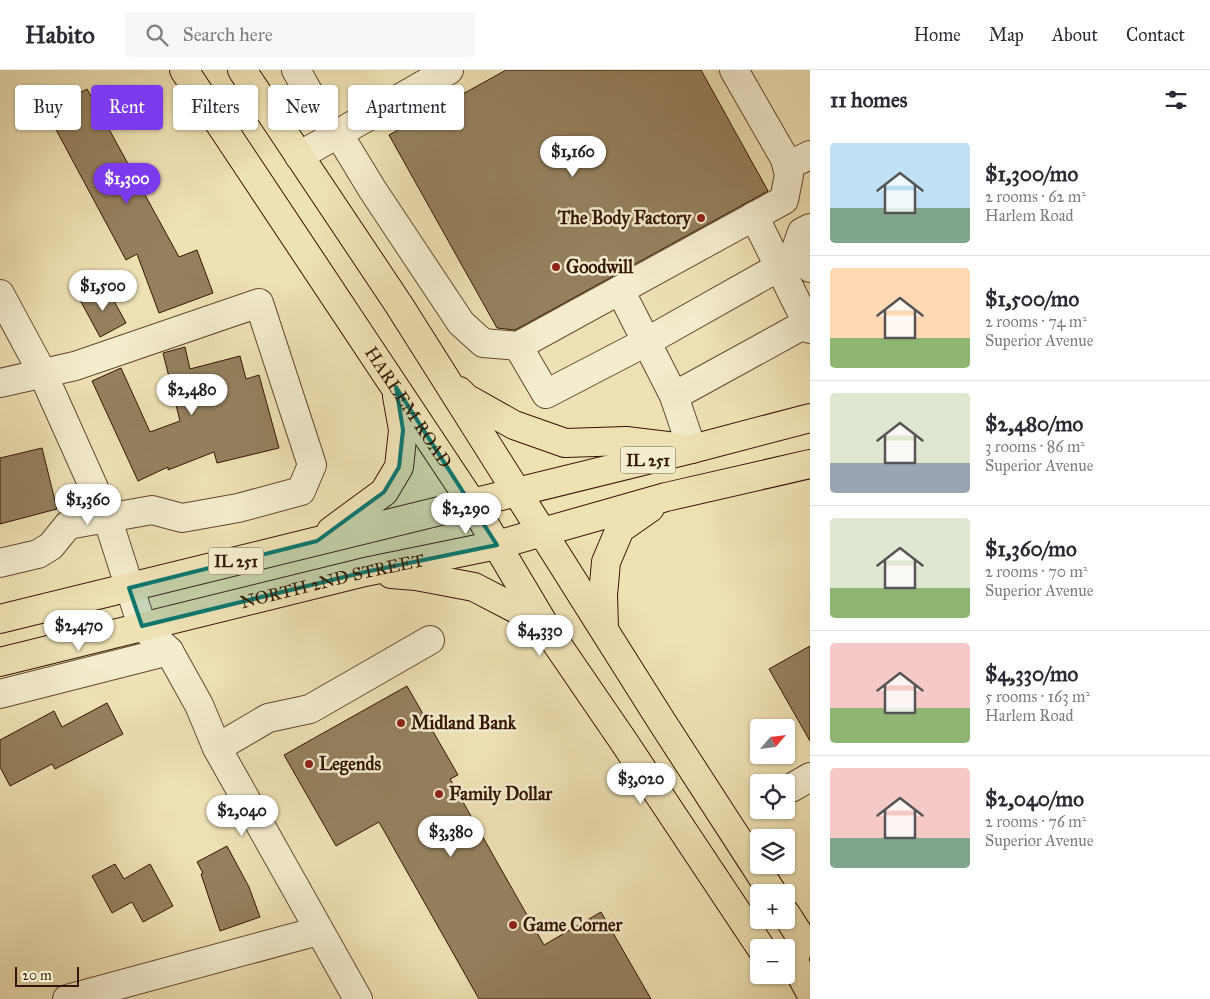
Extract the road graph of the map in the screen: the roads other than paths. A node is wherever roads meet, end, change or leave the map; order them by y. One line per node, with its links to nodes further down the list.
1 (184, 70): 22 (main road, HARLEM ROAD)
2 (242, 70): 8 (main road)
3 (296, 70): 6 (street)
4 (449, 70): 7 (street)
5 (734, 70): 9 (street)
6 (304, 85)
7 (338, 133): 8 (street); 18 (street)
8 (299, 156): 21 (main road)
9 (798, 160): 10 (street)
10 (754, 216): 12 (street); 14 (street)
11 (810, 228): 13 (street)
12 (779, 267): 16 (street); 17 (street)
13 (810, 268)
14 (620, 290): 17 (street); 18 (street)
15 (0, 294): 19 (street)
16 (808, 326): 23 (street)
17 (646, 342): 18 (street); 23 (street)
18 (518, 346)
19 (42, 372): 20 (street); 30 (street); 30 (street)
20 (0, 382)
21 (449, 383): 25 (main road); 27 (main road)
22 (396, 387): 29 (main road, HARLEM ROAD); 32 (main road)
23 (674, 396): 25 (street)
24 (810, 418): 25 (main road, IL 251)
25 (692, 449): 27 (main road, IL 251)
26 (810, 464): 28 (main road, NORTH 2ND STREET / IL 251)
27 (517, 491): 29 (main road, IL 251); 31 (main road)
28 (666, 497): 31 (main road, NORTH 2ND STREET / IL 251); 39 (main road)
29 (472, 503): 32 (main road, IL 251); 33 (main road, HARLEM ROAD)
30 (107, 517): 34 (street); 36 (street)
31 (543, 532): 33 (main road, NORTH 2ND STREET / IL 251); 39 (main road)
32 (317, 540): 36 (main road, IL 251)
33 (497, 545): 35 (main road, NORTH 2ND STREET / IL 251); 40 (main road, HARLEM ROAD)
34 (0, 563)
35 (364, 572): 38 (main road, NORTH 2ND STREET / IL 251); 40 (main road)
36 (129, 588): 37 (main road, IL 251); 38 (street)
37 (0, 619)
38 (142, 626): 42 (street); 43 (main road, NORTH 2ND STREET / IL 251)
39 (604, 628): 46 (main road)
40 (548, 631): 49 (main road, HARLEM ROAD)
41 (430, 640): 45 (street)
42 (169, 651): 44 (street); 45 (street)
43 (0, 662)
44 (0, 694)
45 (218, 748): 48 (street)
46 (767, 884)
47 (795, 928): 50 (main road)
48 (318, 931): 53 (street); 54 (street)
49 (755, 939)
50 (795, 948)
51 (795, 969): 52 (main road)
52 (810, 992)
53 (67, 999)
54 (358, 999)

